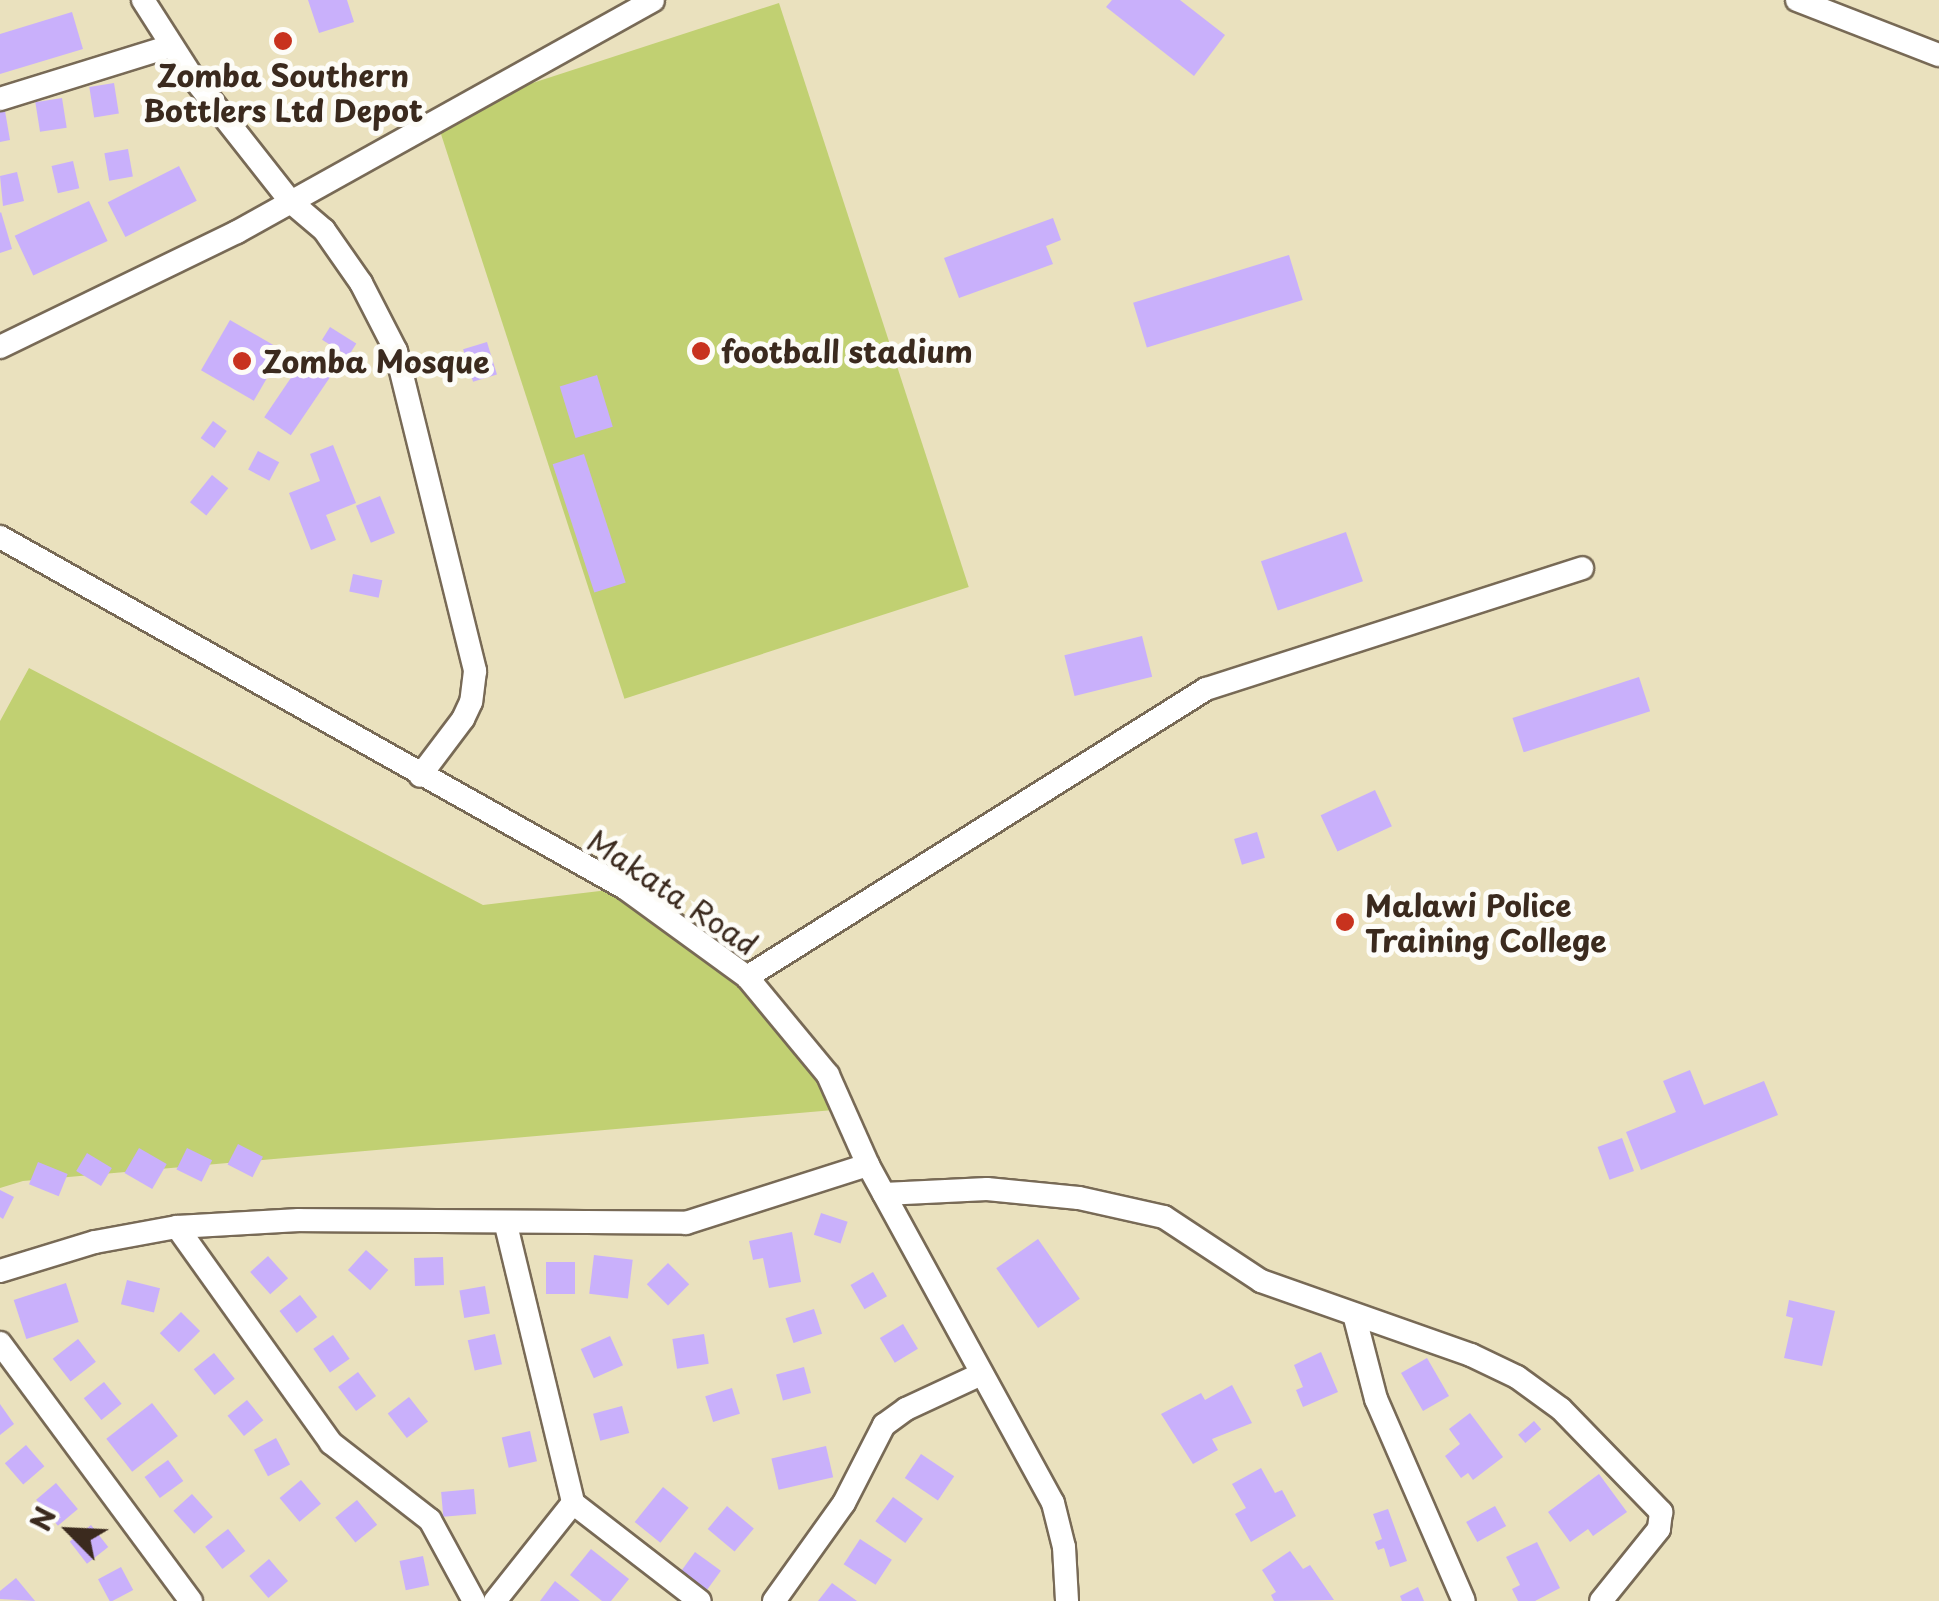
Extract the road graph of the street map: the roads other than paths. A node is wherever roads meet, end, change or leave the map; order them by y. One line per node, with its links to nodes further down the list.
1 (143, 0): 4 (street)
2 (653, 0): 7 (street)
3 (1797, 0): 5 (street)
4 (171, 46): 6 (street); 7 (street)
5 (1939, 55)
6 (0, 99)
7 (291, 202): 8 (street); 11 (street)
8 (0, 346)
9 (0, 537): 11 (street, Makata Road)
10 (1582, 568): 12 (street)
11 (420, 776): 12 (street, Makata Road)
12 (747, 977): 13 (street, Makata Road)
13 (868, 1165): 14 (street, Makata Road); 15 (street)
14 (884, 1194): 18 (street); 20 (street, Makata Road)
15 (506, 1225): 16 (street); 21 (street)
16 (177, 1227): 17 (street); 24 (street)
17 (0, 1271)
18 (1356, 1318): 28 (street); 29 (street)
19 (0, 1343): 23 (street)
20 (981, 1374): 22 (street, Makata Road); 27 (street)
21 (573, 1503): 25 (street); 26 (street)
22 (1070, 1599)
23 (191, 1601)
24 (474, 1601)
25 (495, 1601)
26 (700, 1601)
27 (774, 1601)
28 (1464, 1601)
29 (1601, 1601)

